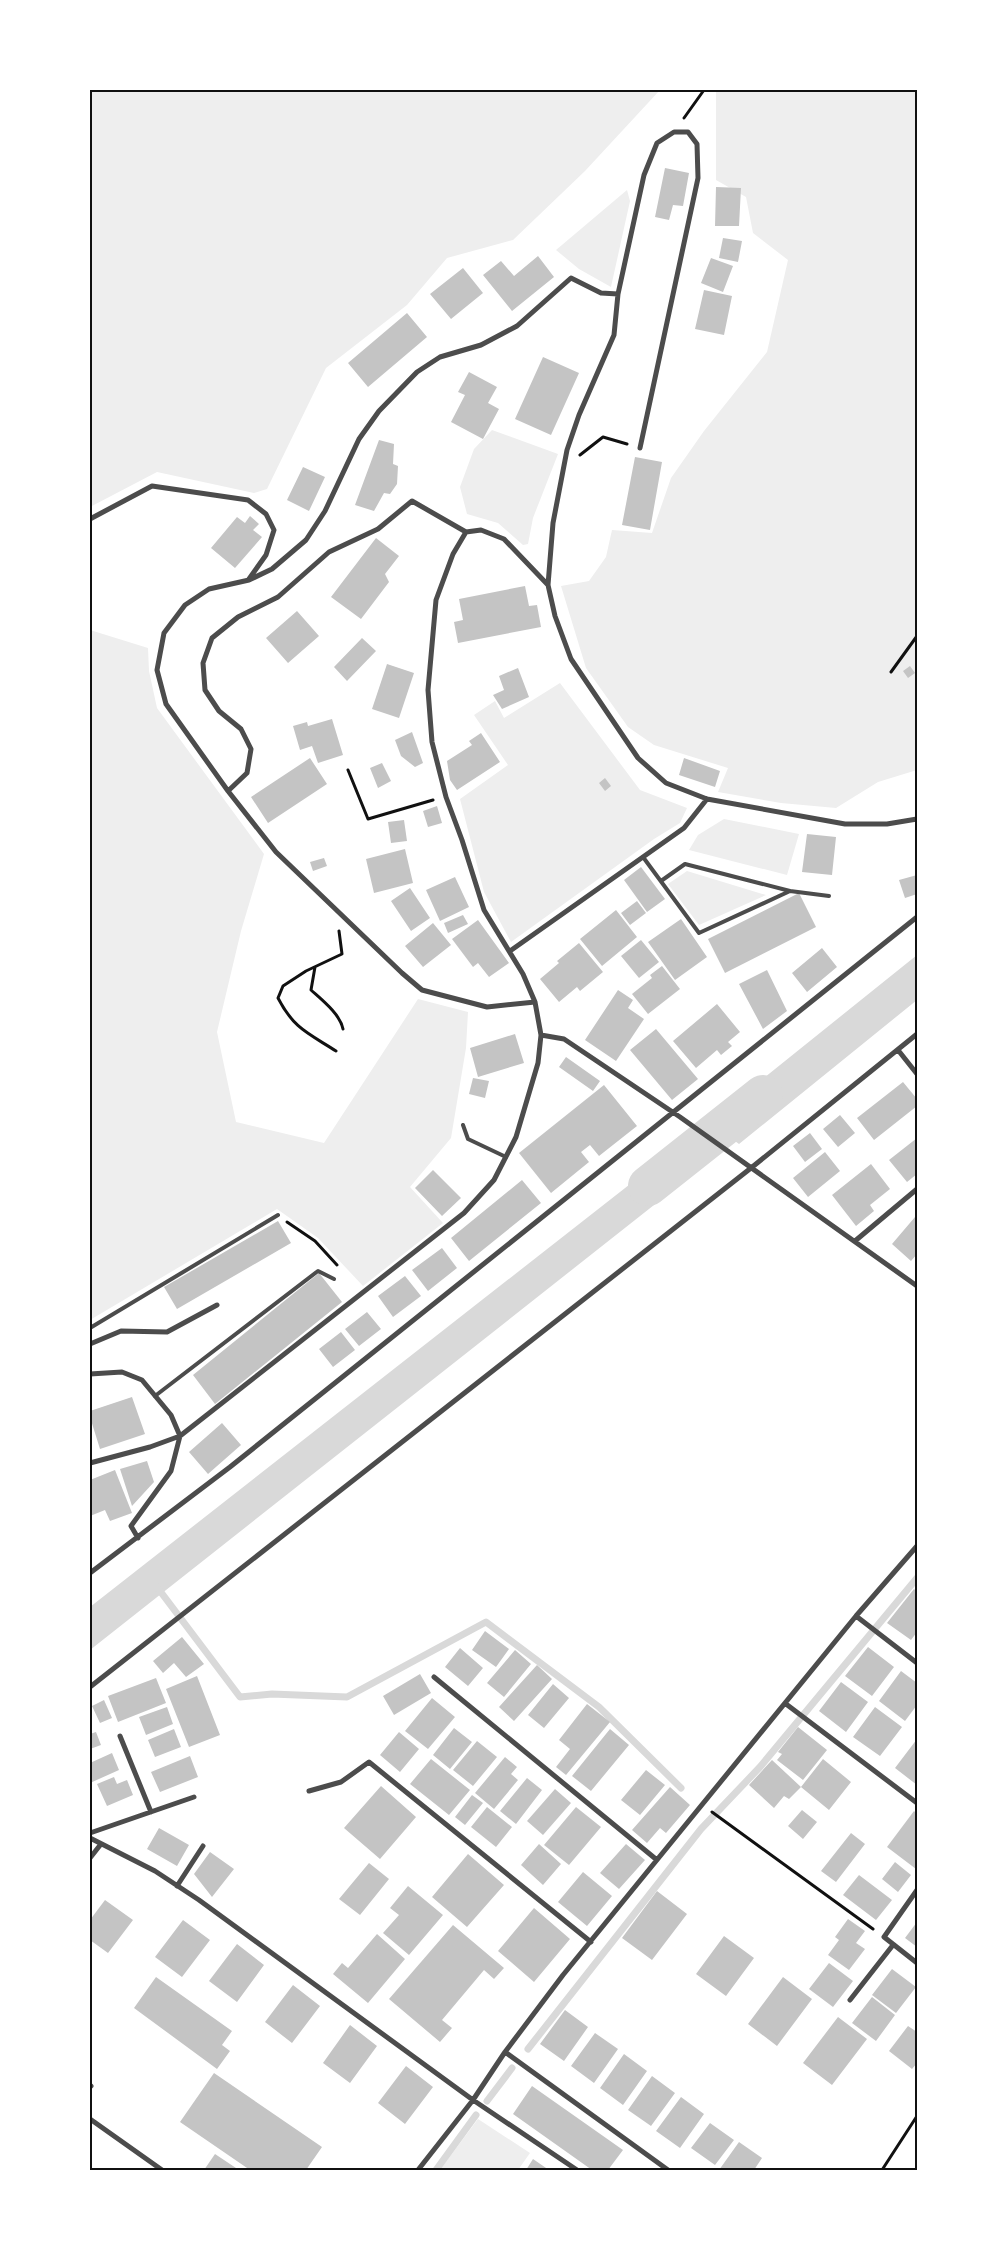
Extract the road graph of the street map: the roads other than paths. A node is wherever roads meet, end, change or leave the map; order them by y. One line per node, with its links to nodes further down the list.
1 (618, 294): 2 (street); 5 (street); 6 (street)
2 (640, 448)
3 (90, 519): 5 (street)
4 (466, 532): 6 (street); 7 (street); 15 (street)
5 (249, 580): 7 (street)
6 (548, 585): 8 (street)
7 (228, 791): 16 (street)
8 (707, 799): 9 (street); 10 (street)
9 (917, 819)
10 (643, 857): 11 (lane); 15 (street)
11 (661, 881): 12 (lane); 12 (lane)
12 (790, 891): 13 (lane)
13 (829, 896)
14 (917, 916): 21 (street)
15 (510, 951): 16 (street)
16 (535, 1002): 18 (street)
17 (917, 1034): 19 (street)
18 (541, 1035): 21 (street); 23 (street)
19 (898, 1050): 20 (street); 24 (street)
20 (917, 1074)
21 (673, 1113): 24 (street); 37 (street)
22 (463, 1125): 23 (lane)
23 (506, 1157): 35 (street)
24 (750, 1168): 27 (street); 43 (street)
25 (917, 1189): 27 (street)
26 (278, 1215): 31 (lane)
27 (855, 1241): 29 (street)
28 (334, 1279): 34 (lane)
29 (917, 1286)
30 (217, 1305): 32 (street)
31 (90, 1328)
32 (90, 1344)
33 (90, 1374): 34 (street)
34 (155, 1396): 35 (street)
35 (180, 1436): 36 (street); 37 (street)
36 (90, 1463)
37 (138, 1538): 39 (street)
38 (917, 1546): 40 (street)
39 (90, 1573)
40 (856, 1616): 41 (street); 44 (street)
41 (917, 1663)
42 (434, 1677): 55 (street)
43 (90, 1687)
44 (786, 1704): 48 (street); 55 (street)
45 (120, 1736): 49 (street)
46 (309, 1791): 58 (street)
47 (194, 1797): 49 (street)
48 (917, 1803)
49 (151, 1812): 50 (street)
50 (90, 1833)
51 (90, 1838): 52 (street)
52 (101, 1844): 54 (street); 56 (street)
53 (203, 1846): 56 (street)
54 (90, 1858)
55 (657, 1860): 58 (street)
56 (177, 1886): 63 (street)
57 (917, 1890): 59 (street)
58 (591, 1942): 62 (street)
59 (893, 1945): 60 (street); 61 (street)
60 (917, 1963)
61 (850, 2000)
62 (505, 2052): 63 (street); 68 (street)
63 (473, 2100): 66 (street); 67 (street)
64 (90, 2119): 65 (street)
65 (162, 2170)
66 (418, 2170)
67 (577, 2170)
68 (668, 2170)

